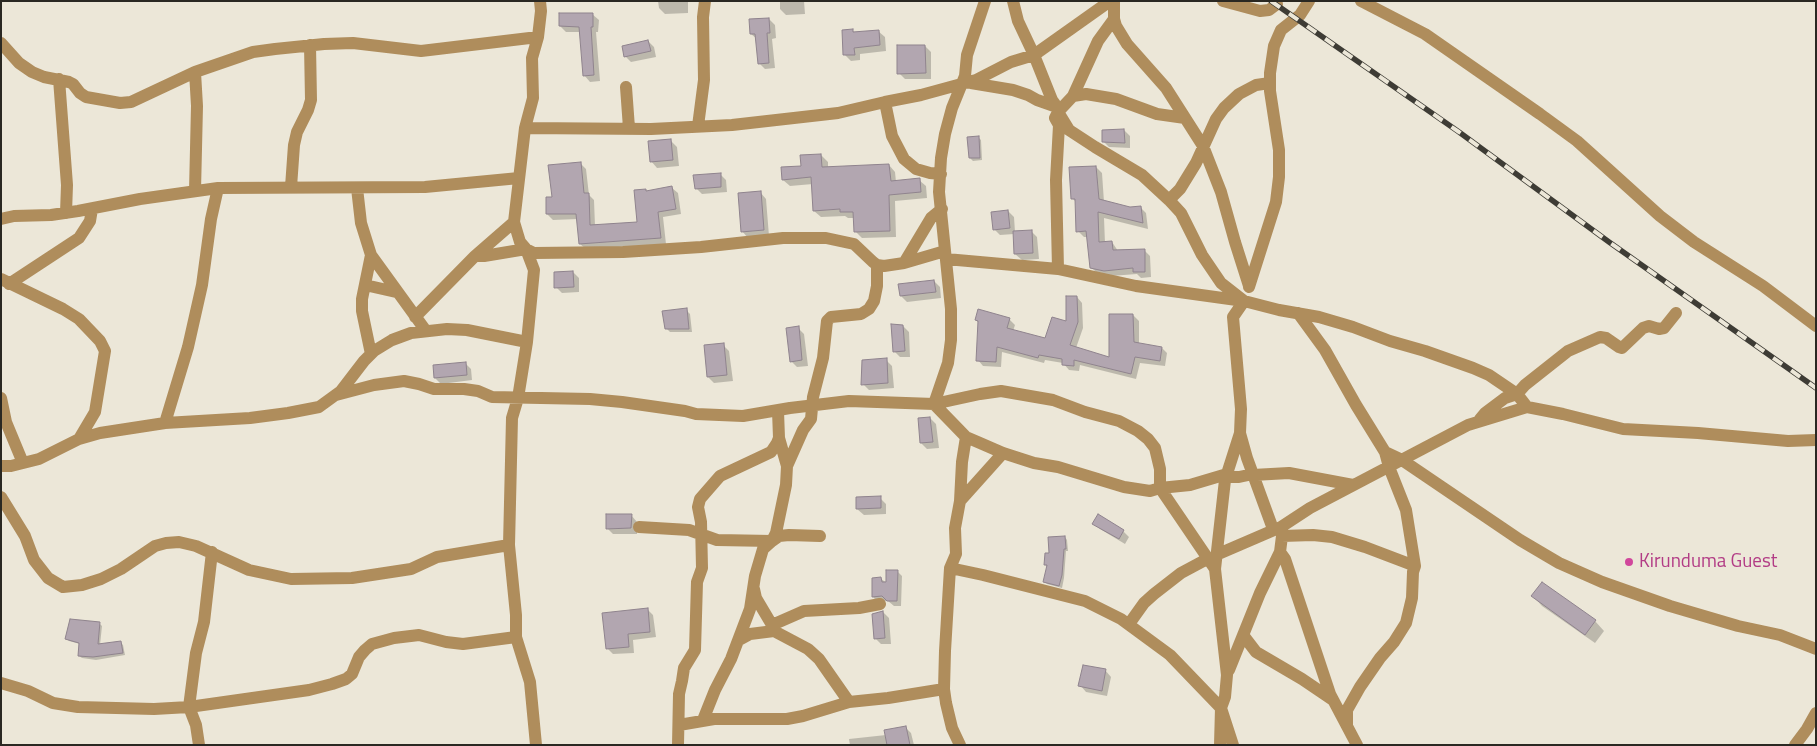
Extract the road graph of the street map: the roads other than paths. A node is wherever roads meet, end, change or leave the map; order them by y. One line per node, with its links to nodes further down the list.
1 (540, 1): 12 (street)
2 (705, 1): 25 (street)
3 (984, 1): 18 (street)
4 (1014, 1): 15 (street)
5 (1110, 1): 15 (street)
6 (1114, 1): 11 (street)
7 (1223, 1): 10 (street)
8 (1309, 1): 19 (street)
9 (1361, 1): 56 (street)
10 (1277, 4)
11 (1114, 19): 21 (street); 24 (street)
12 (538, 37): 14 (street); 26 (street)
13 (1, 43): 17 (street)
14 (310, 45): 16 (street); 31 (street)
15 (1034, 54): 18 (street); 23 (street)
16 (195, 72): 17 (street); 34 (street)
17 (59, 79): 38 (street)
18 (963, 82): 22 (street); 23 (street); 29 (street)
19 (1270, 83): 28 (street); 50 (street)
20 (626, 88): 27 (street)
21 (1073, 96): 23 (street); 24 (street)
22 (885, 102): 25 (street); 29 (street)
23 (1057, 110): 35 (street); 47 (street)
24 (1185, 118): 28 (street)
25 (698, 126): 27 (street)
26 (525, 128): 27 (street); 30 (street)
27 (629, 128)
28 (1203, 146): 35 (street); 50 (street)
29 (941, 174): 37 (street)
30 (519, 178): 33 (street); 40 (street)
31 (292, 187): 32 (street); 33 (street)
32 (218, 188): 34 (street); 69 (street)
33 (358, 188): 42 (street)
34 (195, 191): 36 (street)
35 (1169, 200): 52 (street)
36 (92, 209): 38 (street); 48 (street)
37 (942, 209): 43 (street); 45 (street)
38 (66, 213): 39 (street)
39 (1, 219)
40 (514, 222): 41 (street); 44 (street)
41 (526, 249): 44 (street); 46 (street); 58 (street)
42 (371, 255): 49 (street); 51 (street)
43 (946, 255): 45 (street); 47 (street); 64 (street)
44 (475, 256): 55 (street)
45 (904, 263): 46 (street)
46 (877, 265): 65 (street)
47 (1058, 269): 52 (street)
48 (5, 283): 73 (street)
49 (365, 285): 51 (street); 59 (street)
50 (1249, 286): 52 (street)
51 (396, 292): 55 (street)
52 (1244, 301): 53 (street); 70 (street)
53 (1298, 312): 60 (street); 75 (street)
54 (1676, 313): 60 (street)
55 (415, 317): 57 (street)
56 (1816, 326)
57 (426, 331): 58 (street); 59 (street)
58 (527, 342): 63 (street)
59 (371, 354): 61 (street)
60 (1517, 394): 66 (street); 68 (street)
61 (336, 395): 63 (street); 69 (street)
62 (1, 398): 78 (street)
63 (518, 398): 67 (street); 93 (street)
64 (934, 404): 65 (street); 71 (street); 85 (street)
65 (813, 405): 67 (street); 80 (street)
66 (1527, 407): 68 (street); 74 (street)
67 (778, 411): 72 (street)
68 (1478, 422): 77 (street)
69 (165, 423): 73 (street)
70 (1240, 434): 82 (street); 83 (street)
71 (966, 436): 76 (street); 87 (street)
72 (779, 438): 80 (street); 90 (street)
73 (79, 439): 78 (street)
74 (1816, 440)
75 (1385, 452): 77 (street); 81 (street)
76 (1004, 453): 85 (street); 87 (street)
77 (1402, 460): 81 (street); 106 (street)
78 (23, 463): 79 (street)
79 (1, 466)
80 (787, 466): 92 (street)
81 (1389, 468): 84 (street); 97 (street)
82 (1253, 474): 83 (street); 84 (street); 89 (street)
83 (1227, 475): 85 (street); 96 (street)
84 (1353, 485): 89 (street)
85 (1160, 488): 96 (street)
86 (1, 497): 94 (street)
87 (960, 501): 98 (street)
88 (639, 528): 90 (street)
89 (1279, 531): 95 (street); 96 (street); 97 (street)
90 (701, 535): 92 (street); 116 (street)
91 (820, 536): 92 (street)
92 (772, 541): 99 (street)
93 (509, 545): 94 (street); 104 (street)
94 (212, 552): 112 (street)
95 (1280, 552): 103 (street); 110 (street)
96 (1213, 561): 101 (street); 107 (street)
97 (1415, 566): 117 (street)
98 (950, 568): 101 (street); 109 (street)
99 (754, 589): 102 (street); 105 (street)
100 (880, 604): 102 (street)
101 (1129, 624): 113 (street)
102 (773, 628): 105 (street); 111 (street)
103 (1243, 635): 107 (street); 110 (street)
104 (516, 637): 112 (street); 119 (street)
105 (739, 640): 115 (street)
106 (1816, 649)
107 (1227, 675): 113 (street)
108 (1, 683): 112 (street)
109 (944, 689): 111 (street); 121 (street)
110 (1333, 700): 117 (street)
111 (849, 702): 115 (street)
112 (190, 707): 118 (street)
113 (1221, 708): 122 (street); 123 (street)
114 (1816, 713): 125 (street)
115 (703, 720): 116 (street)
116 (679, 725): 120 (street)
117 (1347, 725): 124 (street)
118 (199, 745)
119 (536, 745)
120 (678, 745)
121 (960, 745)
122 (1220, 745)
123 (1233, 745)
124 (1357, 745)
125 (1795, 745)

